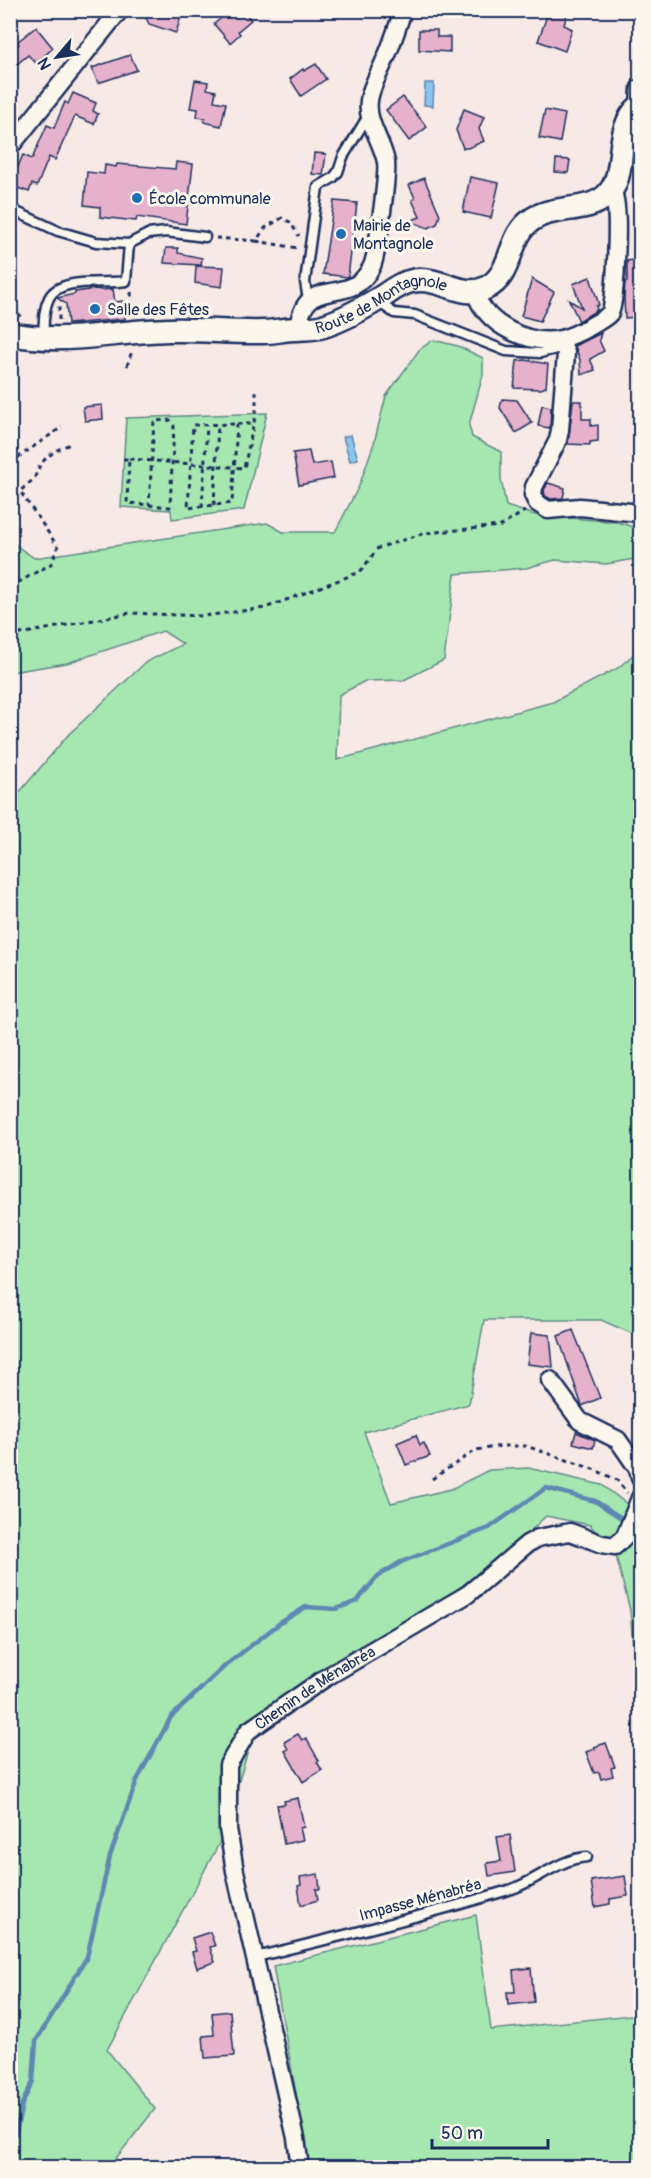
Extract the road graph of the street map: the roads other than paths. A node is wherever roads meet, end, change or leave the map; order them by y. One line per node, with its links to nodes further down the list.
1 (120, 10): 5 (street)
2 (403, 10): 4 (street)
3 (640, 100): 6 (street)
4 (368, 116): 12 (lane); 12 (street)
5 (10, 147)
6 (613, 190): 10 (street, Route de Montagnole); 16 (street)
7 (10, 209): 9 (lane)
8 (205, 237): 9 (lane)
9 (129, 244): 15 (lane)
10 (476, 292): 11 (street, Route de Montagnole); 16 (street)
11 (379, 299): 13 (street, Route de Montagnole); 16 (lane)
12 (308, 300): 13 (street)
13 (298, 328): 15 (street, Route de Montagnole)
14 (10, 334): 15 (street, Route de Montagnole)
15 (43, 339)
16 (562, 343): 17 (street)
17 (640, 513)
18 (550, 1380): 19 (street)
19 (640, 1478)
20 (638, 1507): 22 (street, Chemin de Ménabréa)
21 (587, 1857): 22 (lane, Impasse Ménabréa)
22 (256, 1957): 23 (street, Chemin de Ménabréa)
23 (300, 2168)

